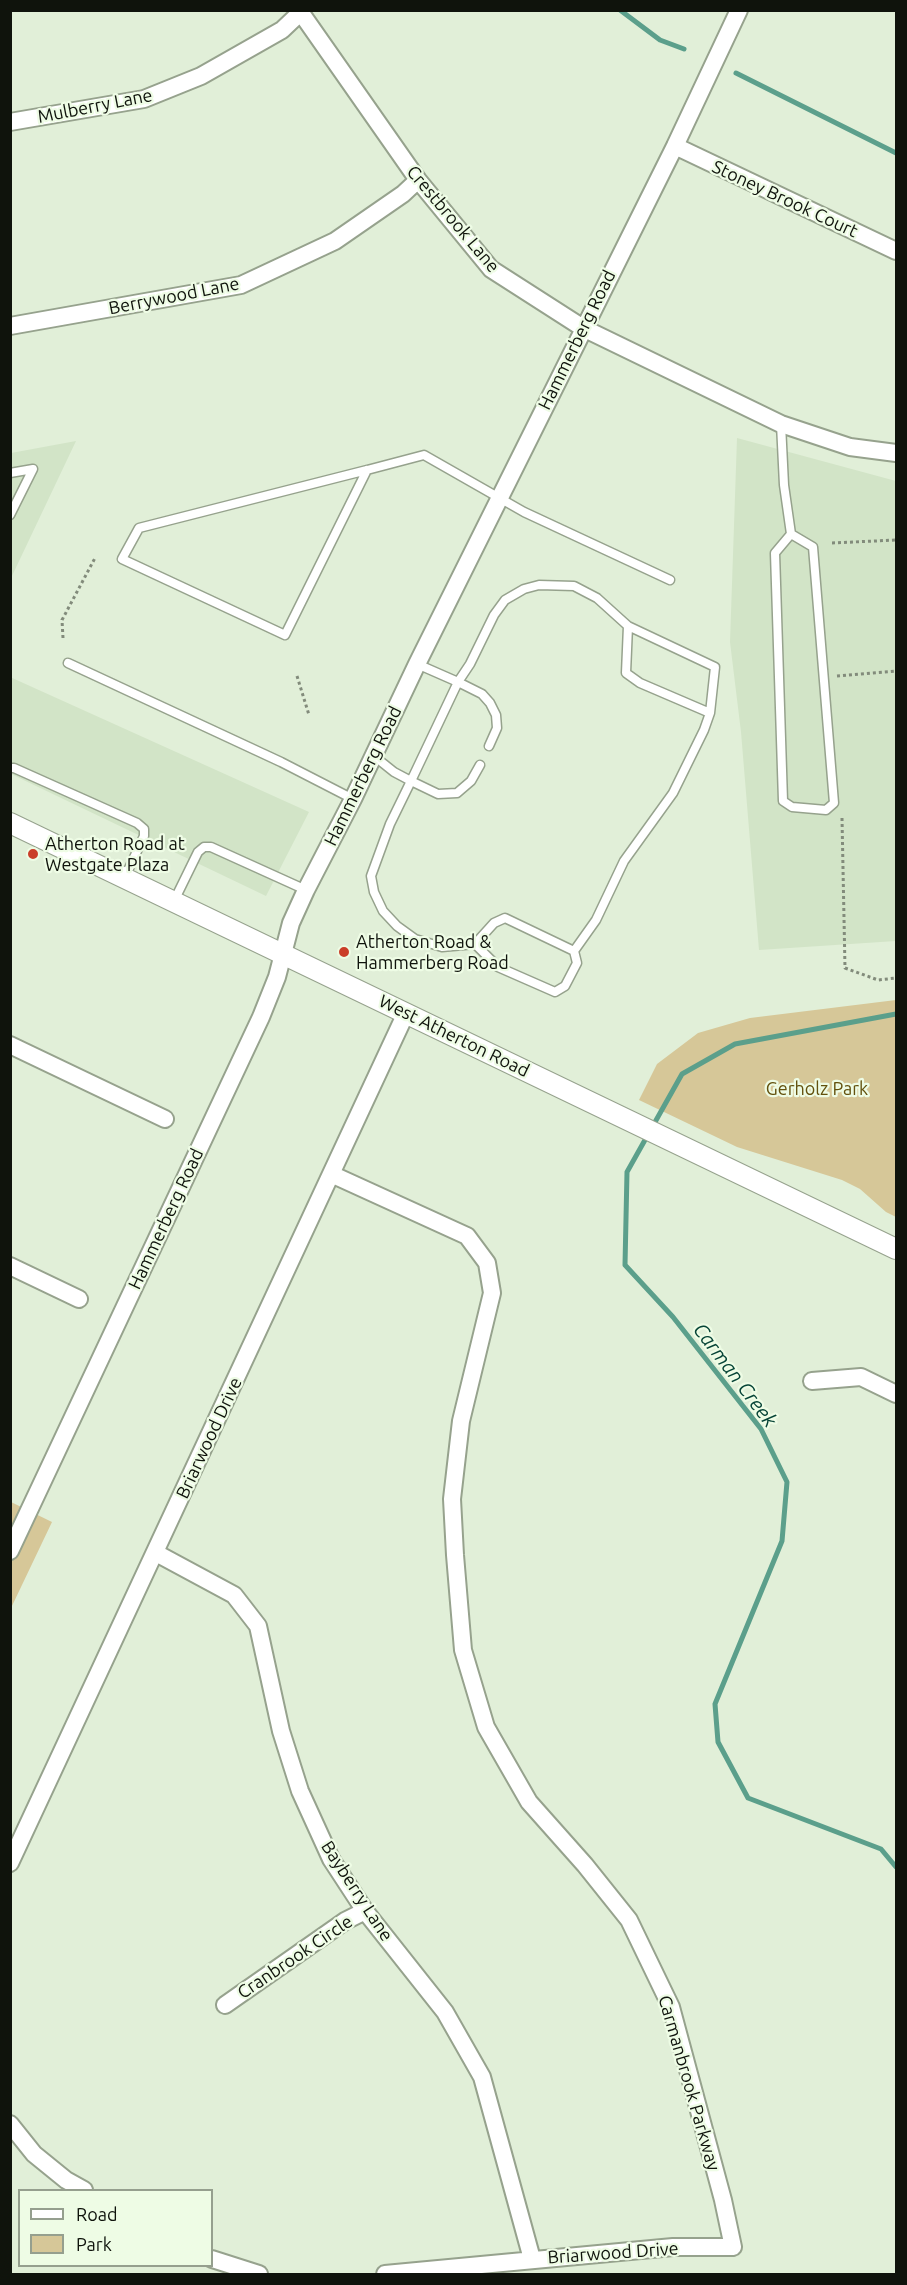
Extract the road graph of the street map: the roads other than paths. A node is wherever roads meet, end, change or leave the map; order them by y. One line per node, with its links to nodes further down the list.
1 (739, 10): 4 (street, Hammerberg Road)
2 (300, 11): 3 (street, Mulberry Lane); 5 (street, Crestbrook Lane)
3 (10, 122)
4 (675, 146): 6 (street, Stoney Brook Court); 8 (street, Hammerberg Road)
5 (418, 180): 7 (street, Berrywood Lane); 8 (street, Crestbrook Lane)
6 (897, 251)
7 (10, 326)
8 (583, 327): 9 (street, Crestbrook Lane); 13 (street, Hammerberg Road)
9 (781, 424): 10 (street, Crestbrook Lane); 15 (lane)
10 (897, 453)
11 (367, 470): 11 (lane); 13 (lane)
12 (10, 473): 14 (lane)
13 (499, 498): 16 (lane); 19 (street, Hammerberg Road)
14 (10, 515)
15 (791, 534): 15 (lane)
16 (670, 580)
17 (628, 626): 20 (lane); 21 (lane); 21 (lane)
18 (68, 663): 27 (lane)
19 (417, 664): 20 (lane); 23 (street, Hammerberg Road)
20 (458, 682): 22 (lane); 26 (lane)
21 (710, 713): 33 (lane)
22 (489, 746)
23 (374, 756): 26 (lane); 27 (street, Hammerberg Road)
24 (480, 765): 26 (lane)
25 (10, 768): 29 (lane)
26 (411, 781): 32 (lane)
27 (353, 799): 30 (street, Hammerberg Road)
28 (10, 823): 29 (street, West Atherton Road)
29 (125, 877): 31 (street, West Atherton Road)
30 (306, 890): 31 (lane); 34 (street, Hammerberg Road)
31 (174, 901): 34 (street, West Atherton Road)
32 (475, 944): 33 (lane); 33 (lane)
33 (574, 951)
34 (283, 953): 35 (street, West Atherton Road); 44 (street, Hammerberg Road)
35 (406, 1013): 38 (street, Briarwood Drive); 39 (street, West Atherton Road)
36 (10, 1045): 37 (street)
37 (165, 1119)
38 (331, 1173): 45 (street, Briarwood Drive); 51 (street, Carmanbrook Parkway)
39 (897, 1249)
40 (10, 1266): 41 (street)
41 (79, 1299)
42 (812, 1381): 43 (street)
43 (897, 1394)
44 (10, 1551)
45 (156, 1553): 46 (street, Briarwood Drive); 47 (street, Bayberry Lane)
46 (10, 1863)
47 (365, 1911): 48 (street, Cranbrook Circle); 53 (street, Bayberry Lane)
48 (225, 2005)
49 (10, 2124): 50 (street)
50 (82, 2189)
51 (733, 2247): 53 (street, Briarwood Drive)
52 (213, 2259): 54 (street)
53 (532, 2259): 55 (street, Briarwood Drive)
54 (260, 2274)
55 (385, 2274)

